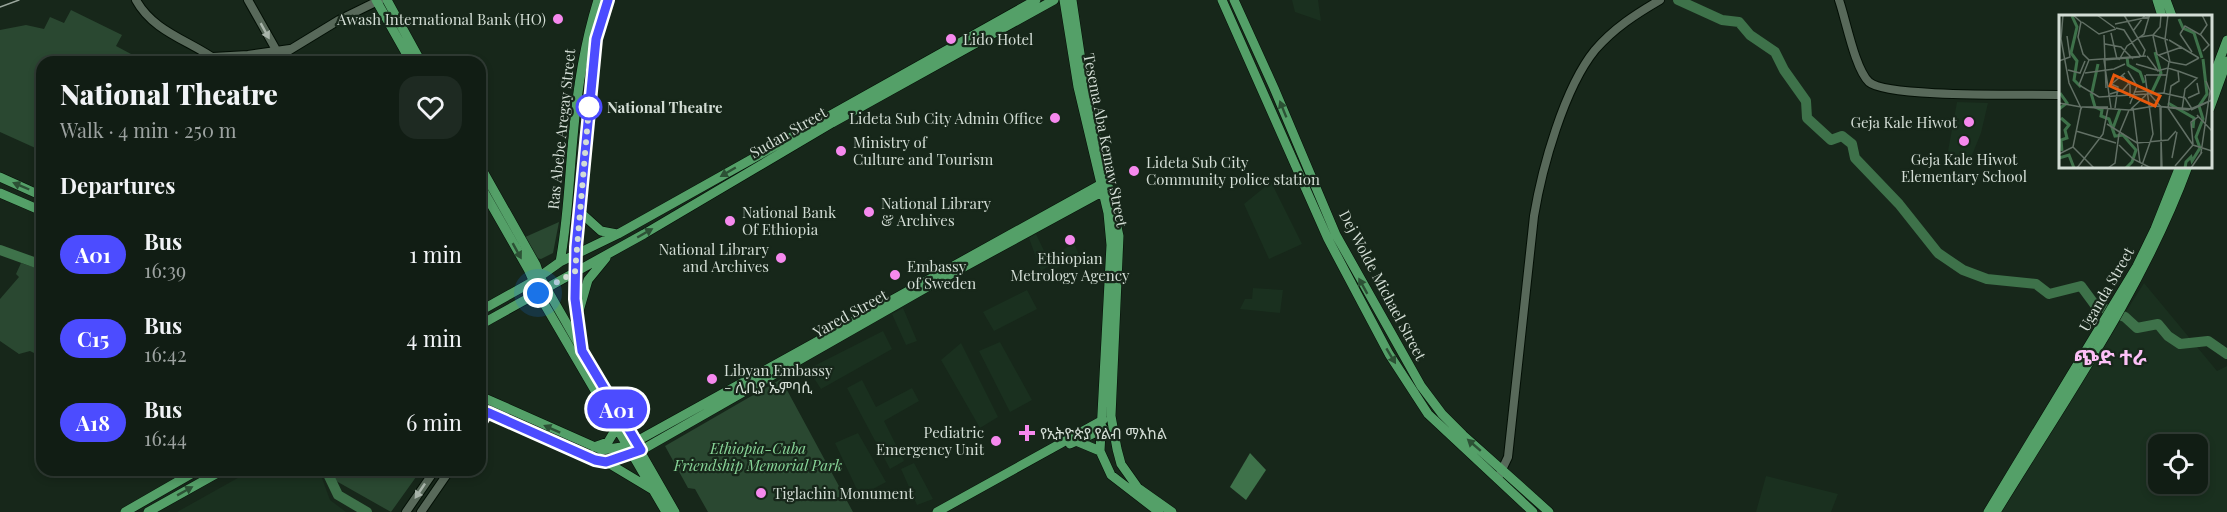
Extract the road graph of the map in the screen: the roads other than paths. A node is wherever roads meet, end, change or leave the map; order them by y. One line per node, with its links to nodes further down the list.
1 (136, 0): 23 (main road)
2 (248, 0): 24 (main road, one-way to 24)
3 (378, 0): 24 (main road); 25 (main road)
4 (387, 0): 26 (main road)
5 (598, 0): 31 (main road, Ras Abebe Aregay Street)
6 (608, 0): 32 (main road, Ras Abebe Aregay Street)
7 (1036, 0): 18 (main road, Sudan Street)
8 (1064, 0): 17 (main road, Tesema Aba Kemaw Street)
9 (1072, 0): 28 (main road, Tesema Aba Kemaw Street)
10 (1222, 0): 74 (main road, Dej Wolde Michael Street, one-way to 74)
11 (1234, 0): 69 (main road, Dej Wolde Michael Street, one-way to 11)
12 (1660, 0): 69 (main road)
13 (1839, 0): 30 (main road)
14 (2157, 0): 19 (main road)
15 (2166, 0): 20 (main road)
16 (1051, 2): 17 (main road); 18 (main road, Sudan Street)
17 (1066, 11): 28 (main road, Tesema Aba Kemaw Street)
18 (1023, 12): 22 (main road, Sudan Street)
19 (2162, 15)
20 (2172, 15)
21 (2227, 40): 27 (main road)
22 (958, 49): 43 (main road, Sudan Street, one-way to 43); 44 (main road, Sudan Street, one-way to 22)
23 (210, 56)
24 (280, 56)
25 (408, 56)
26 (418, 56)
27 (2225, 57): 29 (main road)
28 (1081, 87): 37 (main road, Tesema Aba Kemaw Street)
29 (2213, 88)
30 (2059, 95)
31 (573, 136): 32 (main road); 46 (main road, Ras Abebe Aregay Street)
32 (585, 138): 42 (main road, Ras Abebe Aregay Street)
33 (2179, 168): 50 (main road, Uganda Street)
34 (2187, 168): 50 (main road, Uganda Street)
35 (0, 177): 39 (main road, one-way to 35)
36 (486, 177): 48 (main road)
37 (1105, 186): 57 (main road, Tesema Aba Kemaw Street); 60 (main road, Tesema Aba Kemaw Street); 66 (main road, Yared Street)
38 (0, 193): 41 (main road)
39 (36, 193)
40 (486, 196): 48 (main road, one-way to 48)
41 (36, 208)
42 (580, 212): 43 (main road); 45 (main road, Ras Abebe Aregay Street)
43 (618, 234): 45 (main road, Sudan Street)
44 (624, 245): 47 (main road, Sudan Street); 54 (main road)
45 (577, 254): 46 (main road, Sudan Street); 47 (main road, Ras Abebe Aregay Street)
46 (560, 262): 48 (main road, Sudan Street)
47 (575, 272): 49 (main road, Sudan Street); 54 (main road, Ras Abebe Aregay Street)
48 (536, 279): 49 (main road); 51 (main road, Sudan Street)
49 (542, 290): 53 (main road, Sudan Street); 55 (main road); 59 (main road)
50 (2118, 305): 52 (main road, Uganda Street)
51 (486, 308)
52 (2110, 321): 89 (main road, Uganda Street); 90 (main road, Uganda Street)
53 (486, 322)
54 (578, 325): 55 (main road)
55 (582, 351): 66 (main road)
56 (486, 399): 65 (main road, one-way to 56)
57 (1102, 402): 61 (main road, Tesema Aba Kemaw Street); 63 (main road)
58 (486, 412): 68 (main road)
59 (610, 416): 65 (main road); 66 (main road)
60 (1111, 416): 61 (main road); 62 (main road, Tesema Aba Kemaw Street)
61 (1100, 425): 62 (main road); 63 (main road); 64 (main road); 67 (main road, Tesema Aba Kemaw Street)
62 (1113, 426): 75 (main road, Tesema Aba Kemaw Street)
63 (1084, 430): 83 (main road)
64 (1076, 441): 67 (main road); 84 (main road)
65 (592, 446): 66 (main road, Yared Street)
66 (635, 448): 68 (main road, Yared Street); 76 (main road); 82 (main road)
67 (1100, 451): 75 (main road, Tesema Aba Kemaw Street)
68 (606, 462): 76 (main road)
69 (1503, 470): 74 (main road); 88 (main road, Dej Wolde Michael Street)
70 (188, 476): 77 (main road)
71 (212, 476): 78 (main road, one-way to 71)
72 (431, 476): 79 (main road, one-way to 79)
73 (446, 476): 80 (main road)
74 (1497, 479): 87 (main road, Dej Wolde Michael Street)
75 (1129, 485): 85 (main road, Tesema Aba Kemaw Street); 86 (main road, Tesema Aba Kemaw Street)
76 (655, 491): 81 (main road)
77 (125, 512)
78 (148, 512)
79 (406, 512)
80 (421, 512)
81 (666, 512)
82 (675, 512)
83 (937, 512)
84 (947, 512)
85 (1159, 512)
86 (1172, 512)
87 (1533, 512)
88 (1549, 512)
89 (1988, 512)
90 (1996, 512)

